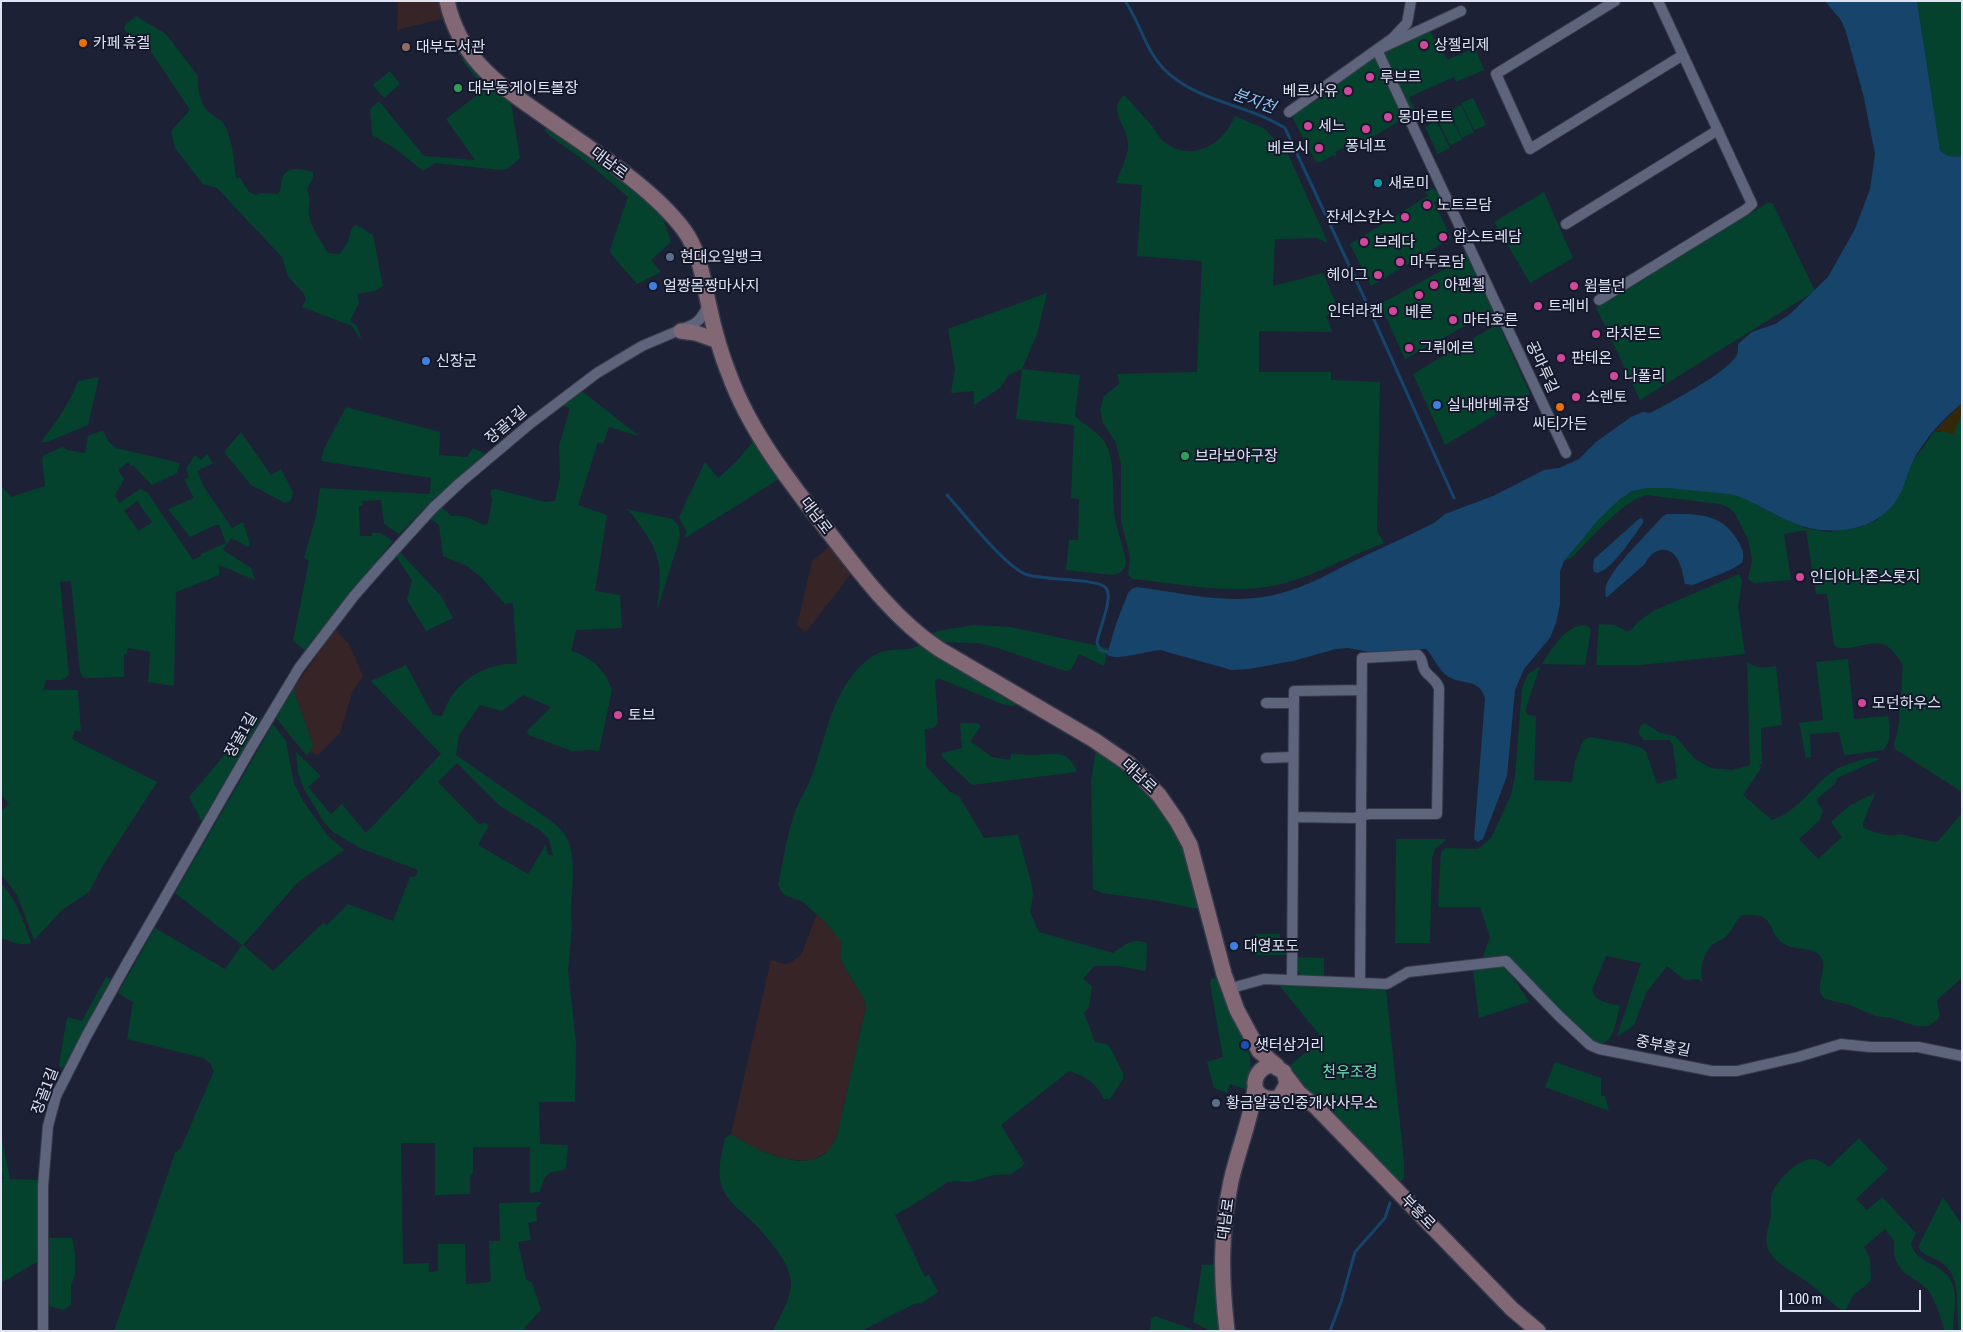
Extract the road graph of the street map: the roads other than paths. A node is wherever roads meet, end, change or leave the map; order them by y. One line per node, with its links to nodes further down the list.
1 (447, 1): 12 (street, 대남로)
2 (1411, 1): 6 (street)
3 (1615, 1): 7 (street)
4 (1658, 1): 7 (street)
5 (1462, 11): 6 (street)
6 (1377, 50): 8 (street); 15 (street, 공마루길)
7 (1683, 55): 9 (street)
8 (1289, 112)
9 (1718, 130): 10 (street); 11 (street)
10 (1566, 224)
11 (1599, 300)
12 (709, 305): 13 (street, 장골1길); 14 (street, 대남로)
13 (681, 331): 14 (street); 33 (street, 장골1길)
14 (718, 341): 25 (street, 대남로)
15 (1566, 453)
16 (1362, 690): 18 (street); 21 (street); 21 (street)
17 (1266, 703): 18 (street)
18 (1294, 703): 19 (street)
19 (1293, 757): 20 (street); 22 (street)
20 (1266, 758)
21 (1361, 816): 22 (street); 24 (street)
22 (1293, 817): 23 (street)
23 (1292, 980): 24 (street); 25 (street)
24 (1360, 983): 27 (street, 중부흥길)
25 (1228, 989): 26 (street, 대남로)
26 (1259, 1051): 28 (street, 부흥로); 29 (street, 대남로)
27 (1962, 1056)
28 (1282, 1071): 29 (street); 30 (street, 부흥로); 31 (street)
29 (1256, 1081): 31 (street); 32 (street, 대남로)
30 (1299, 1093): 31 (street); 35 (street, 부흥로)
31 (1275, 1097): 32 (street)
32 (1252, 1110): 34 (street, 대남로)
33 (43, 1331)
34 (1227, 1331)
35 (1538, 1331)

